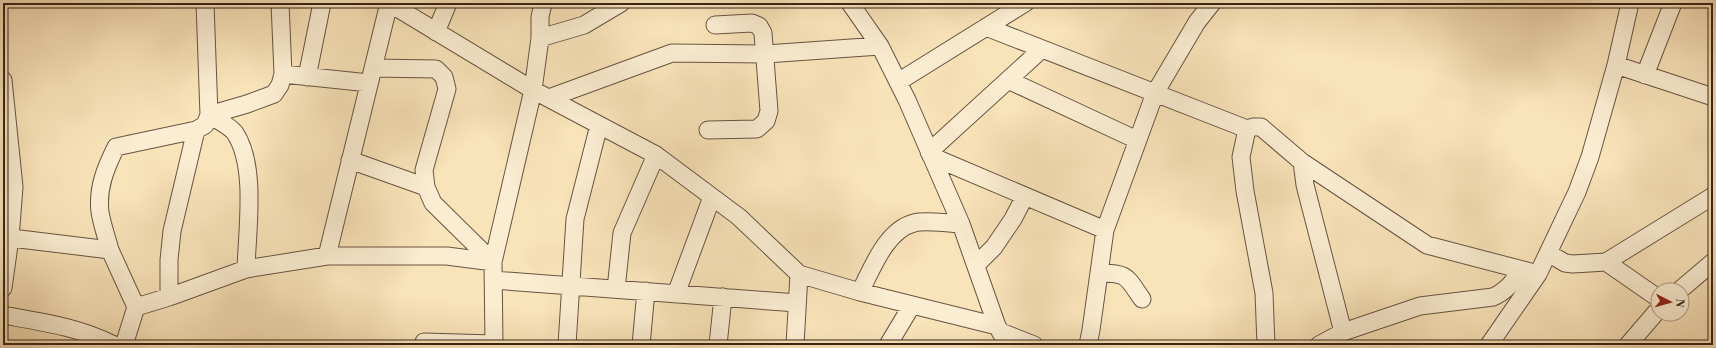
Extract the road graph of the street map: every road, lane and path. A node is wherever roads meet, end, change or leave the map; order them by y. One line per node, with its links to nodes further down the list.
1 (205, 3): 32 (street)
2 (280, 3): 21 (street)
3 (322, 3): 24 (street)
4 (389, 3): 15 (street); 23 (street)
5 (448, 3): 15 (street)
6 (621, 3): 16 (street)
7 (1025, 3): 14 (street)
8 (1212, 3): 29 (street)
9 (1630, 3): 20 (street)
10 (1673, 3): 22 (street)
11 (540, 4): 16 (street)
12 (854, 4): 17 (street)
13 (715, 25): 19 (street)
14 (986, 27): 18 (street); 27 (street)
15 (436, 32): 28 (street)
16 (540, 38): 28 (street)
17 (880, 46): 19 (street); 27 (street)
18 (1042, 49): 26 (street); 29 (street)
19 (766, 54): 31 (street); 36 (street)
20 (1616, 65): 22 (street); 50 (street)
21 (283, 74): 24 (street); 32 (street)
22 (1645, 75): 30 (street)
23 (371, 76): 24 (street); 40 (street); 42 (street)
24 (308, 77)
25 (3, 80): 48 (street)
26 (1008, 80): 37 (street); 38 (street)
27 (898, 82): 38 (street)
28 (533, 90): 31 (street); 52 (street)
29 (1155, 94): 34 (street); 37 (street)
30 (1713, 97)
31 (549, 98): 33 (street)
32 (210, 116): 35 (street); 56 (street)
33 (599, 125): 39 (street); 62 (street)
34 (1247, 129): 41 (street); 90 (street)
35 (196, 130): 49 (street); 70 (street)
36 (708, 130)
37 (1137, 140): 47 (street)
38 (930, 154): 43 (street); 46 (street)
39 (656, 155): 44 (street); 64 (street)
40 (350, 160): 42 (street); 51 (street)
41 (1302, 162): 57 (street); 78 (street)
42 (426, 187): 52 (street)
43 (1025, 196): 47 (street); 55 (street)
44 (712, 197): 59 (street); 68 (street)
45 (1712, 199): 53 (street)
46 (961, 224): 55 (street); 66 (street)
47 (1105, 230): 58 (street)
48 (6, 238): 49 (street); 63 (street)
49 (110, 250): 74 (street)
50 (1548, 253): 53 (street); 57 (street)
51 (327, 256): 52 (street); 56 (street)
52 (492, 262): 60 (street)
53 (1606, 262): 67 (street)
54 (1713, 262): 61 (street)
55 (976, 265): 77 (street)
56 (246, 269): 70 (street)
57 (1530, 272): 78 (street); 92 (street)
58 (1099, 273): 71 (street); 89 (street)
59 (799, 274): 66 (street); 72 (street)
60 (493, 280): 62 (street); 80 (street)
61 (1689, 282)
62 (571, 286): 64 (street); 83 (street)
63 (3, 288)
64 (616, 289): 65 (street)
65 (646, 291): 68 (street); 84 (street)
66 (860, 292): 73 (street)
67 (1650, 292)
68 (676, 294): 69 (street)
69 (723, 297): 72 (street); 85 (street)
70 (169, 298): 74 (street)
71 (1142, 299)
72 (797, 303): 86 (street)
73 (912, 305): 77 (street); 87 (street)
74 (136, 306): 82 (street)
75 (3, 315): 81 (street)
76 (1650, 319): 93 (street)
77 (1002, 335): 88 (street)
78 (1340, 337): 91 (street)
79 (424, 342): 80 (street)
80 (494, 344)
81 (114, 345)
82 (124, 345)
83 (567, 345)
84 (641, 345)
85 (718, 345)
86 (795, 345)
87 (888, 345)
88 (1034, 345)
89 (1088, 345)
90 (1266, 345)
91 (1319, 345)
92 (1489, 345)
93 (1628, 345)

